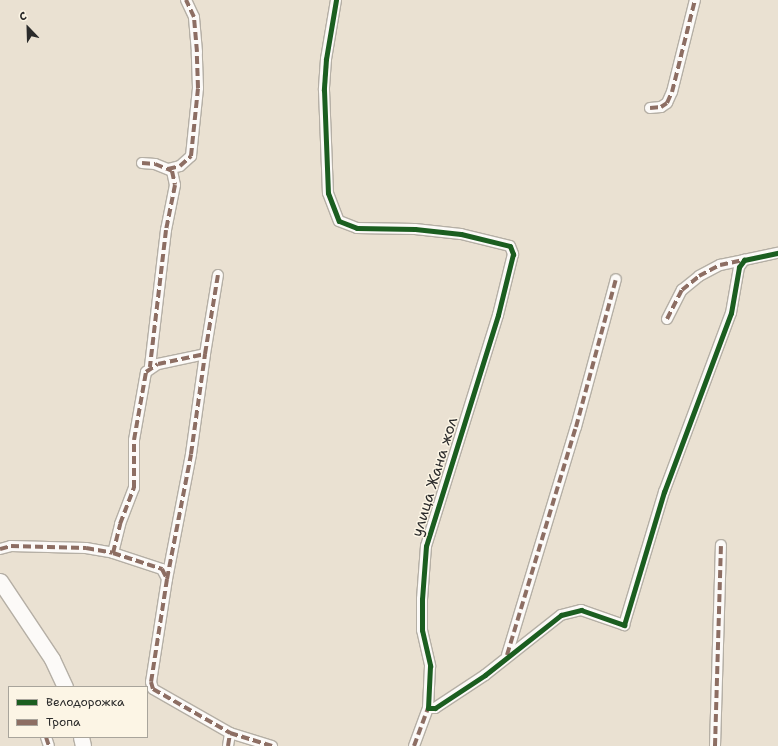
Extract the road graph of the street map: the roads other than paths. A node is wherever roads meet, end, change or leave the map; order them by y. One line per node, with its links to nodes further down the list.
1 (186, 0): 6 (street)
2 (336, 0): 22 (street, улица Жана жол)
3 (695, 0): 4 (street)
4 (650, 108)
5 (142, 163): 6 (street)
6 (168, 169): 13 (street)
7 (778, 253): 8 (street)
8 (744, 260): 11 (street); 19 (street)
9 (218, 275): 12 (street)
10 (616, 279): 19 (street)
11 (667, 319)
12 (205, 354): 13 (street); 17 (street)
13 (150, 367): 16 (street)
14 (721, 545): 27 (street)
15 (0, 549): 16 (street)
16 (113, 553): 17 (street)
17 (167, 579): 21 (street)
18 (0, 581): 20 (street)
19 (508, 655): 22 (street)
20 (65, 686)
21 (150, 692): 23 (street)
22 (428, 708): 26 (street)
23 (230, 733): 24 (street); 25 (street)
24 (228, 746)
25 (272, 746)
26 (414, 746)
27 (715, 746)

